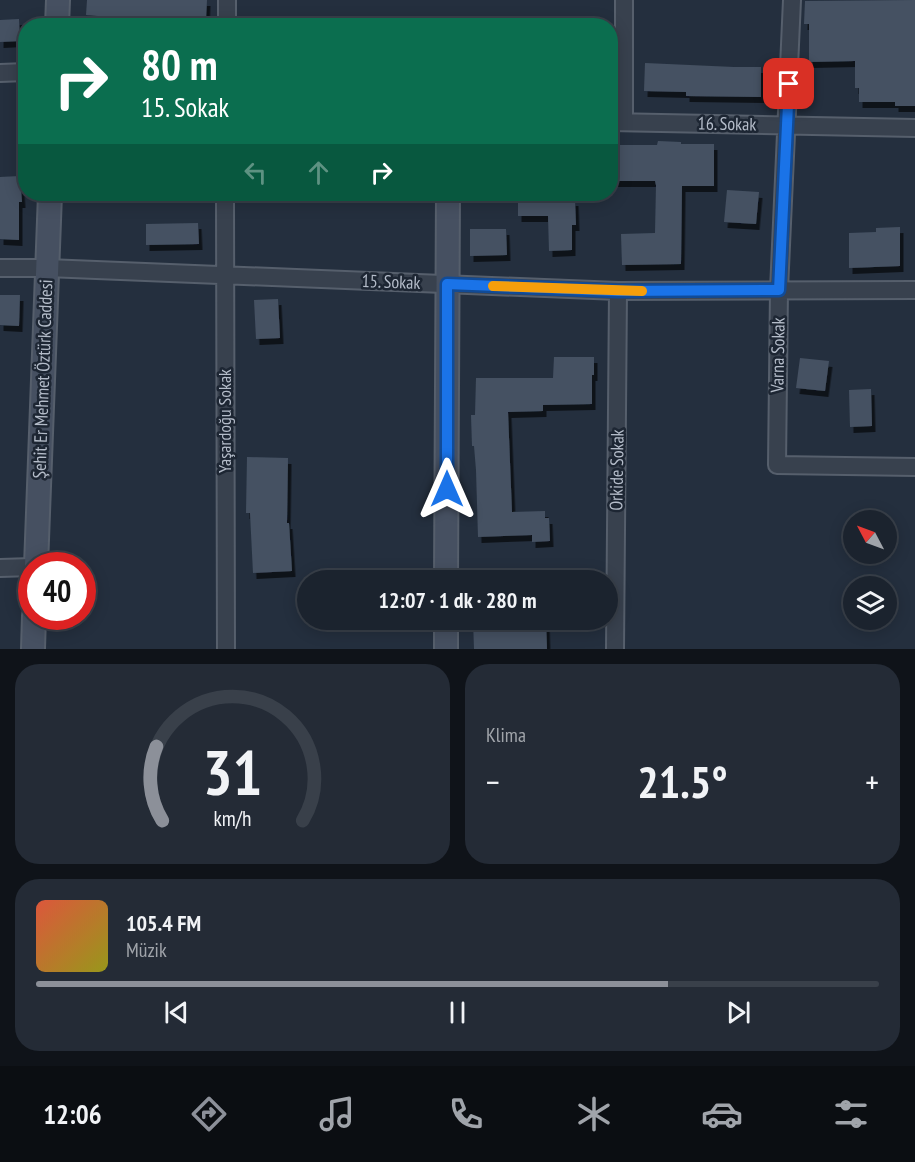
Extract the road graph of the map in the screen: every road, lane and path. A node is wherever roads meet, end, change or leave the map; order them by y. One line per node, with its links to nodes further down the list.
1 (57, 0): 5 (street)
2 (227, 0): 6 (street)
3 (624, 0): 9 (street)
4 (792, 0): 11 (street, Varna Sokak)
5 (57, 18)
6 (227, 18)
7 (18, 72): 8 (street)
8 (0, 73)
9 (618, 105)
10 (618, 122): 11 (street, 16. Sokak)
11 (788, 125): 12 (street, 16. Sokak); 20 (street, Varna Sokak)
12 (915, 128)
13 (50, 201): 17 (street, Şehit Er Mehmet Öztürk Caddesi)
14 (225, 201): 18 (street, Yaşardoğu Sokak)
15 (448, 201): 19 (street)
16 (0, 268): 17 (street, 15. Sokak)
17 (47, 268): 18 (street, 15. Sokak); 24 (street, Şehit Er Mehmet Öztürk Caddesi)
18 (225, 275): 19 (street, 15. Sokak); 31 (street, Yaşardoğu Sokak)
19 (447, 284): 21 (street, 15. Sokak); 27 (street)
20 (779, 290): 21 (street, 15. Sokak); 22 (street, 15. Sokak); 23 (street, Varna Sokak)
21 (618, 291): 33 (street, Orkide Sokak)
22 (915, 291)
23 (915, 467)
24 (37, 552)
25 (18, 567): 26 (street)
26 (0, 568)
27 (446, 570)
28 (34, 630): 30 (street)
29 (446, 630): 32 (street)
30 (33, 649)
31 (226, 649)
32 (446, 649)
33 (615, 649)

